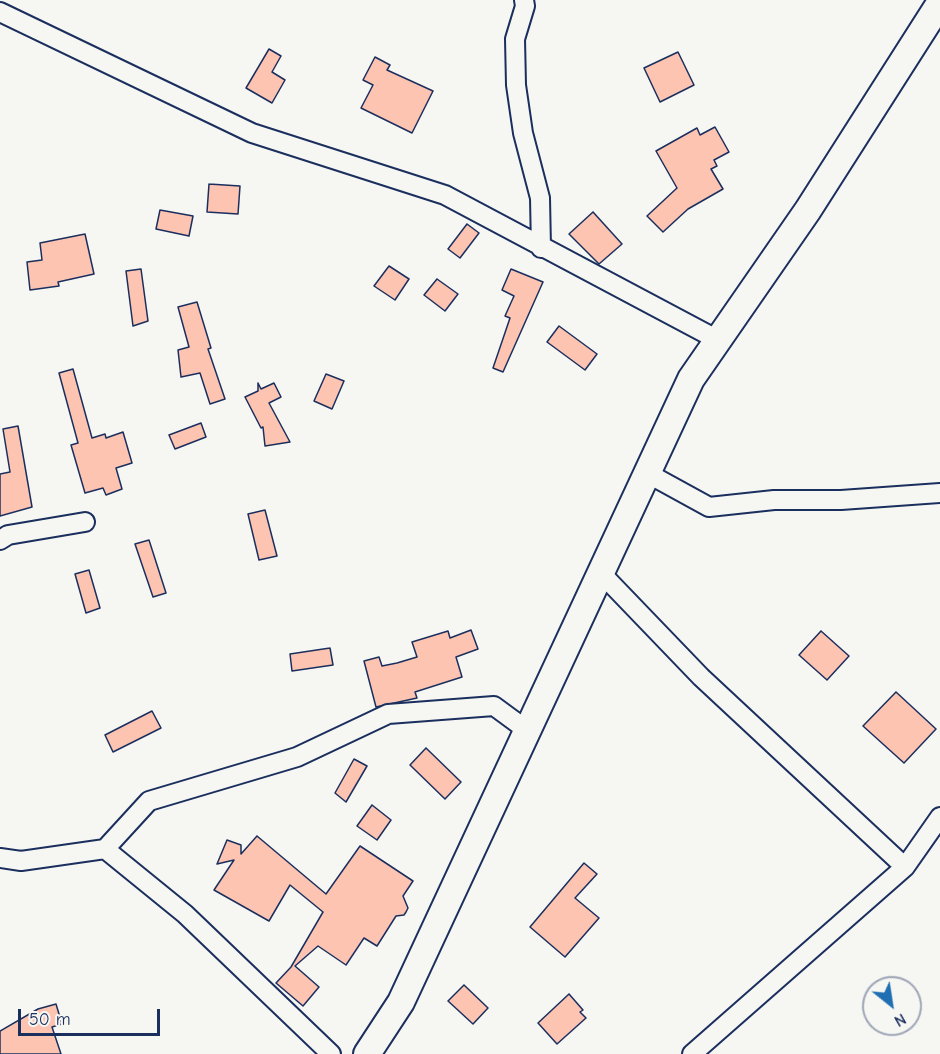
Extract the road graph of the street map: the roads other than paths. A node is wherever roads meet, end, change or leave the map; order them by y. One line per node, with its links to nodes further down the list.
1 (524, 0): 4 (street)
2 (940, 3): 5 (main road)
3 (0, 12): 4 (street)
4 (541, 248): 5 (street)
5 (718, 340): 6 (main road)
6 (647, 473): 7 (street); 10 (main road)
7 (940, 493)
8 (85, 522): 9 (street)
9 (0, 540)
10 (601, 573): 11 (main road); 15 (street)
11 (528, 731): 13 (street); 17 (main road)
12 (940, 818): 15 (street)
13 (105, 849): 14 (street); 16 (street)
14 (0, 858)
15 (905, 867): 18 (street)
16 (331, 1054)
17 (367, 1054)
18 (692, 1054)

